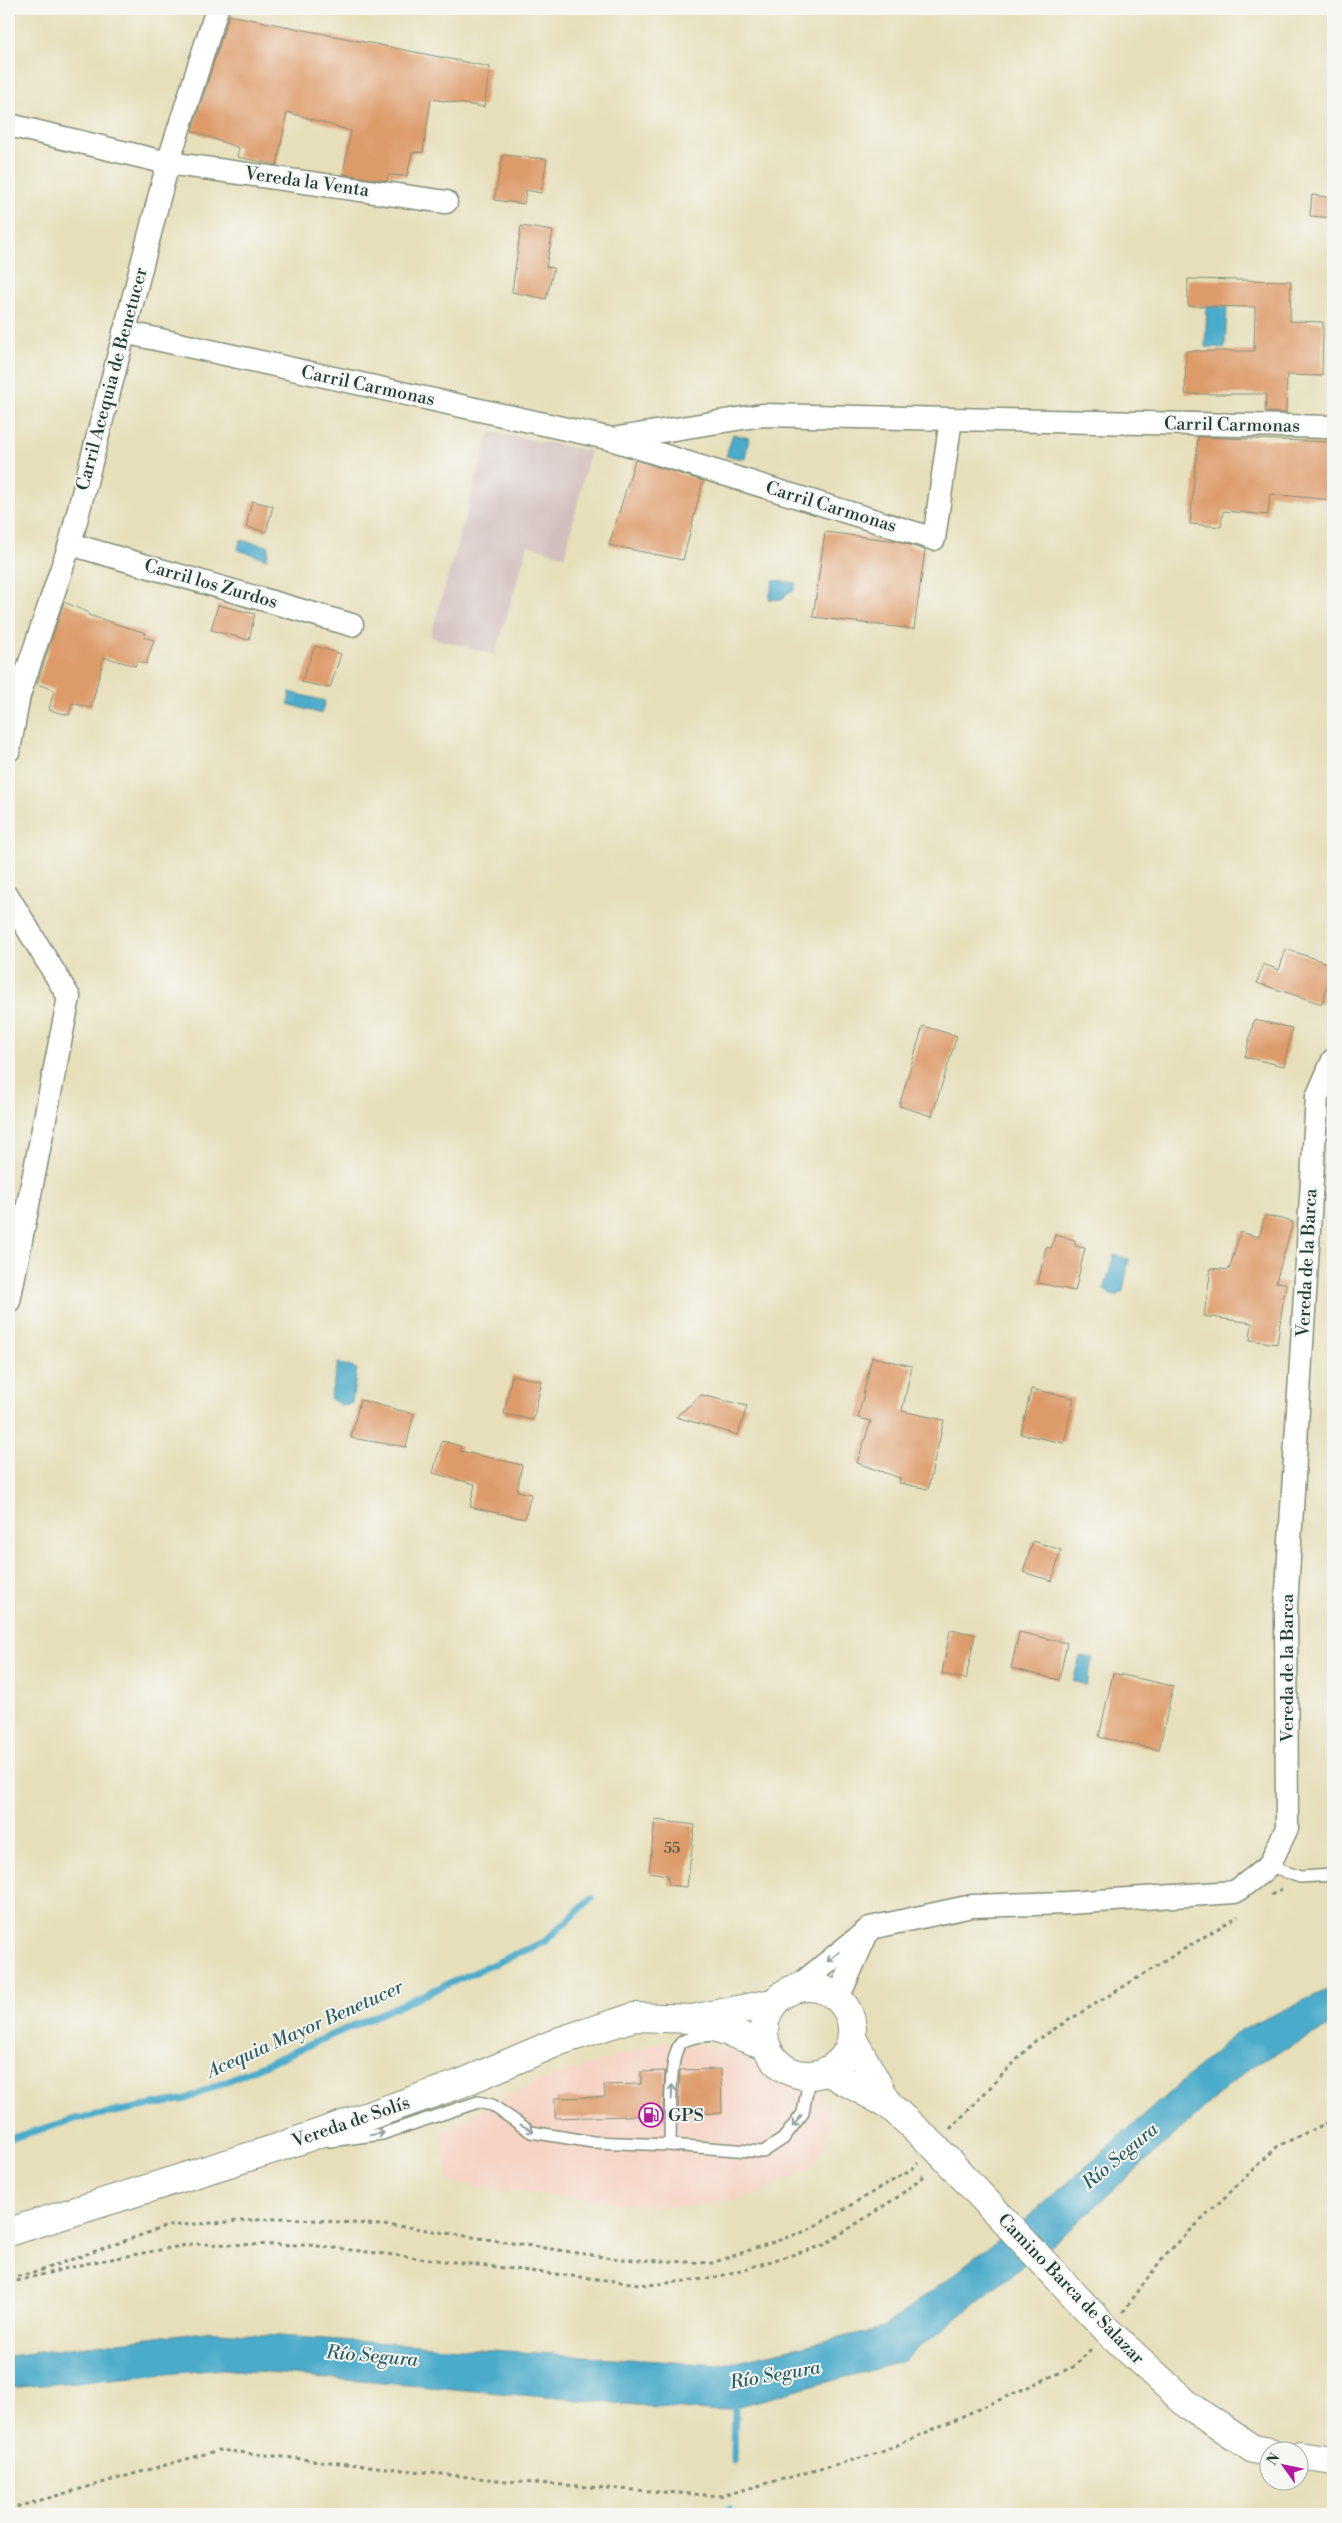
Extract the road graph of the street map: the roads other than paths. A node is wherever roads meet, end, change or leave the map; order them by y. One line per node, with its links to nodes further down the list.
1 (217, 9): 3 (street, Carril Acequia de Benetucer)
2 (9, 125): 3 (street, Vereda la Venta)
3 (168, 163): 4 (street, Vereda la Venta); 5 (street, Carril Acequia de Benetucer)
4 (446, 202)
5 (124, 332): 8 (street, Carril Carmonas); 9 (street, Carril Acequia de Benetucer)
6 (952, 419): 7 (street, Carril Carmonas); 8 (street, Carril Carmonas); 8 (street, Carril Carmonas)
7 (1333, 427)
8 (612, 439)
9 (70, 544): 10 (street, Carril los Zurdos); 11 (street, Carril Acequia de Benetucer)
10 (352, 625)
11 (9, 750)
12 (9, 898): 14 (street)
13 (1333, 1060): 15 (street, Vereda de la Barca)
14 (9, 1301)
15 (1269, 1866): 16 (lane); 17 (street, Vereda de la Barca)
16 (1333, 1875)
17 (870, 1928): 18 (street, one-way to 18); 19 (street)
18 (797, 1987): 19 (street); 20 (street)
19 (838, 1998): 23 (street)
20 (772, 2003): 21 (street, Vereda de Solís); 24 (street)
21 (692, 2019): 22 (street, Vereda de Solís); 28 (street, Vereda de Solís)
22 (732, 2034): 24 (street, Vereda de Solís); 27 (lane, one-way to 22)
23 (852, 2038): 25 (street); 26 (street, Camino Barca de Salazar)
24 (765, 2045): 25 (street)
25 (816, 2073): 26 (street, Camino Barca de Salazar); 27 (lane, one-way to 27)
26 (889, 2105): 30 (street, Camino Barca de Salazar)
27 (670, 2144): 28 (lane, one-way to 27)
28 (277, 2148): 29 (street, Vereda de Solís)
29 (9, 2232)
30 (1260, 2450)
31 (1310, 2458): 32 (street)
32 (1333, 2461)

